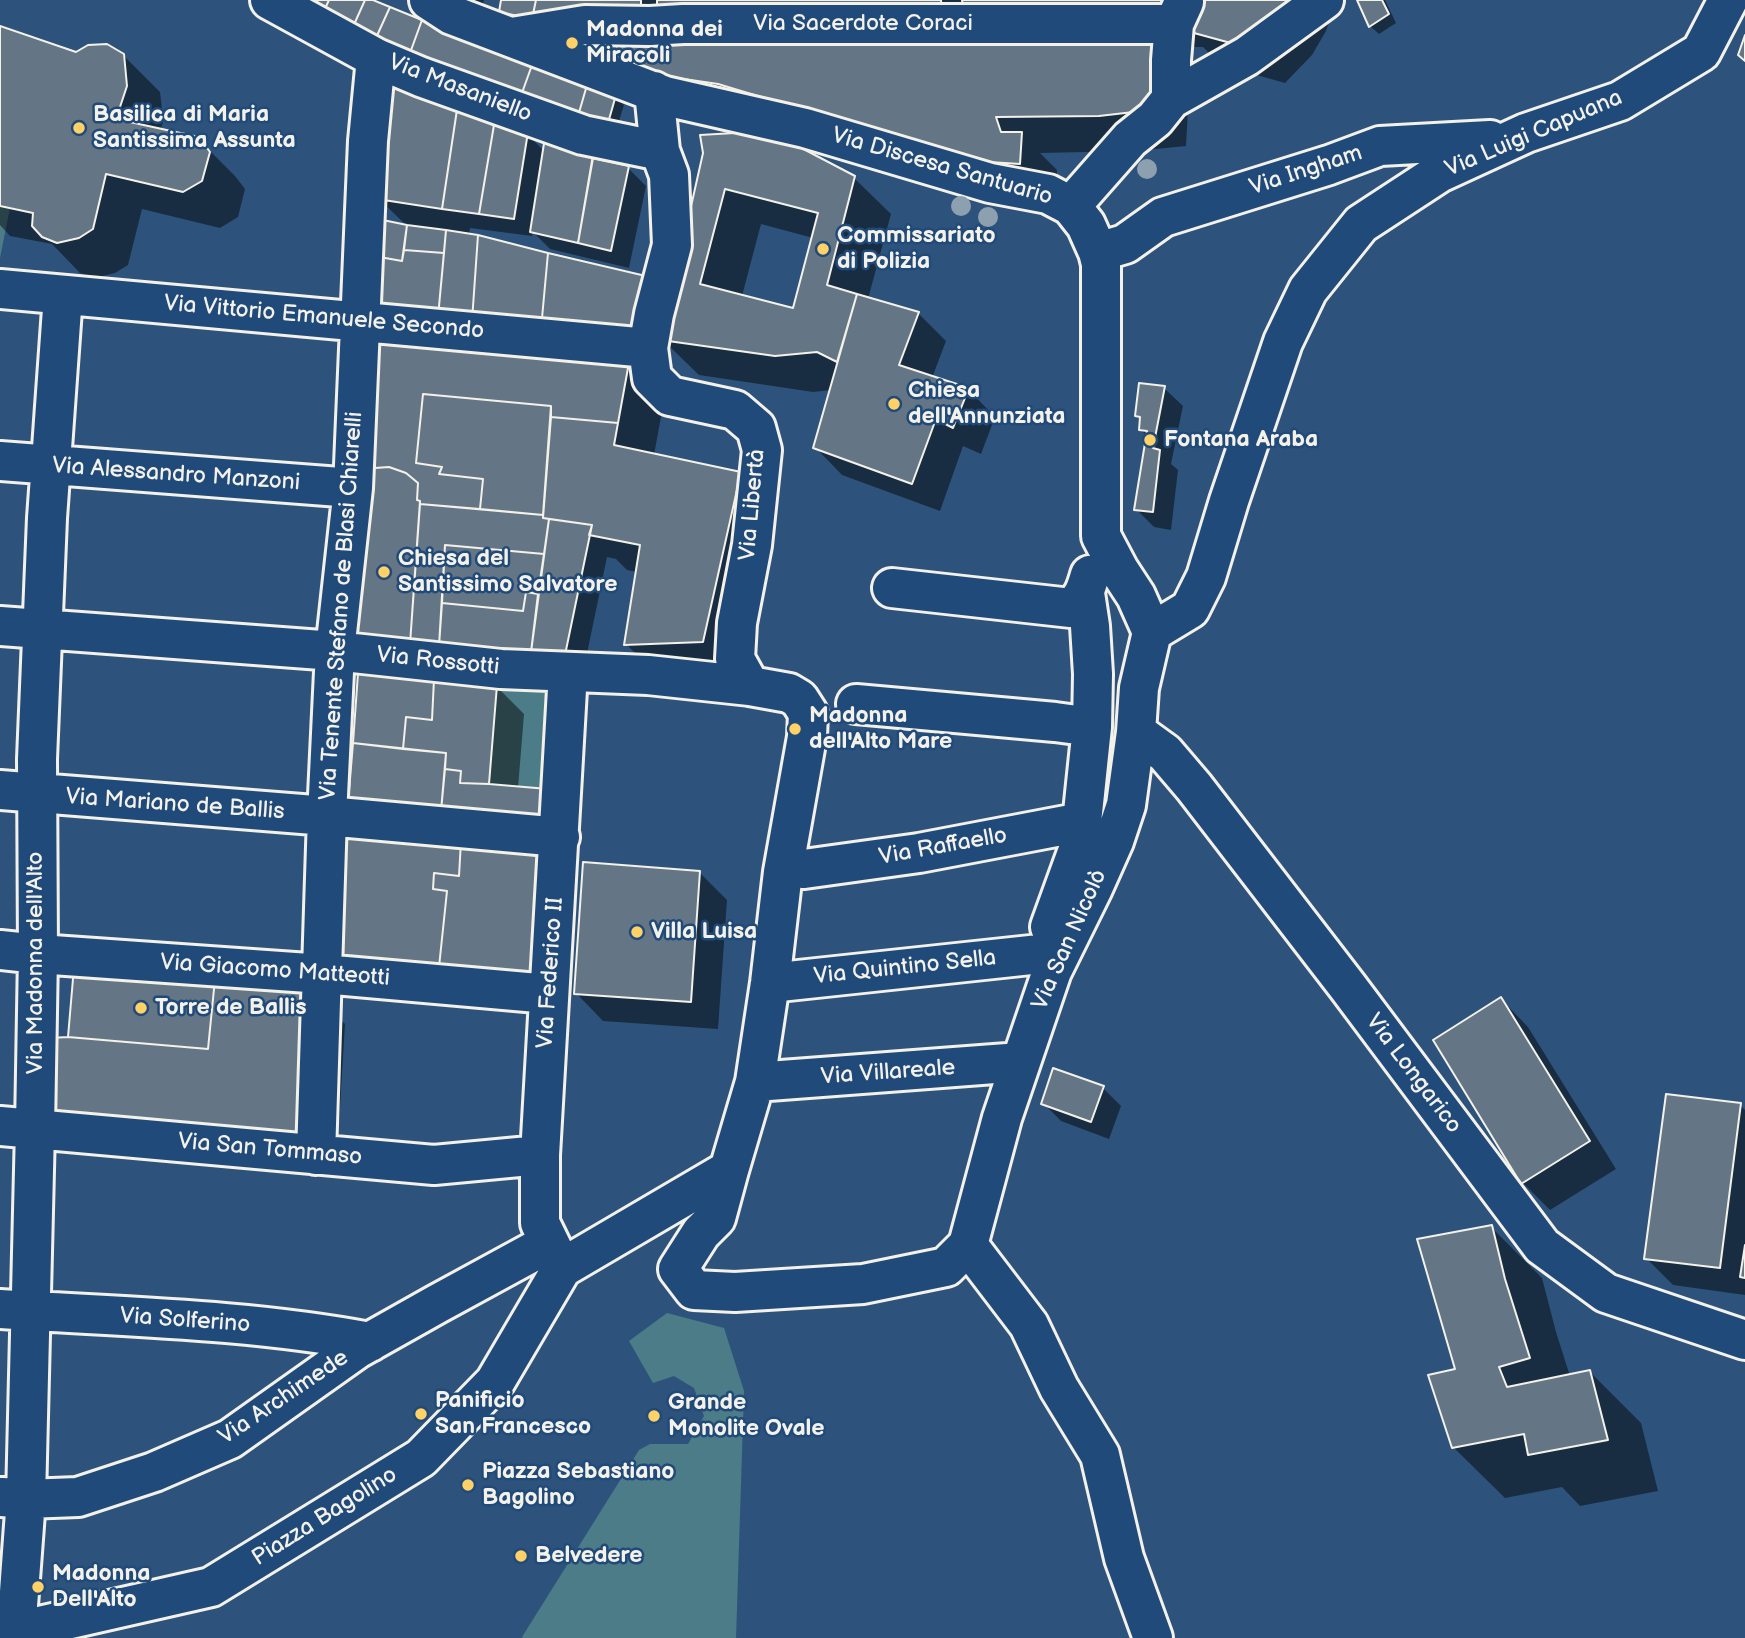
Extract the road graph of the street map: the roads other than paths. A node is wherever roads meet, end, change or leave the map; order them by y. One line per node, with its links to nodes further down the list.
1 (270, 0): 10 (street, Via Masaniello)
2 (429, 0): 5 (street, Via Discesa Santuario)
3 (1324, 0): 12 (street)
4 (1728, 0): 13 (street, Via Luigi Capuana)
5 (465, 10): 9 (street, Via Discesa Santuario)
6 (949, 12): 7 (street, Via Sacerdote Coraci); 8 (street, Via Sacerdote Coraci)
7 (1179, 12): 12 (street)
8 (650, 13): 9 (street, Via Sacerdote Coraci)
9 (511, 37): 11 (street, Via Discesa Santuario)
10 (376, 58): 14 (street, Via Masaniello); 19 (street, Via Tenente Stefano de Blasi Chiarelli)
11 (654, 91): 14 (street); 15 (street, Via Discesa Santuario)
12 (1171, 100): 15 (street)
13 (1526, 133): 16 (street, Via Ingham); 29 (street, Via Luigi Capuana)
14 (660, 151): 20 (street)
15 (1071, 205): 16 (street, Via Discesa Santuario)
16 (1098, 252): 24 (street, Via Discesa Santuario)
17 (0, 289): 18 (street, Via Vittorio Emanuele Secondo)
18 (63, 295): 19 (street, Via Vittorio Emanuele Secondo); 22 (street, Via Madonna dell'Alto)
19 (360, 321): 20 (street, Via Vittorio Emanuele Secondo); 23 (street, Via Tenente Stefano de Blasi Chiarelli)
20 (648, 348): 32 (street, Via Libertà)
21 (0, 461): 22 (street, Via Alessandro Manzoni)
22 (51, 465): 23 (street, Via Alessandro Manzoni); 28 (street, Via Madonna dell'Alto)
23 (353, 488): 30 (street, Via Tenente Stefano de Blasi Chiarelli)
24 (1101, 536): 26 (street); 29 (street, Via Discesa Santuario)
25 (892, 588): 26 (street)
26 (1085, 593): 34 (street)
27 (0, 626): 28 (street, Via Rossotti)
28 (42, 630): 30 (street, Via Rossotti); 36 (street, Via Madonna dell'Alto)
29 (1152, 632): 35 (street, Via San Nicolò)
30 (335, 651): 31 (street, Via Rossotti); 37 (street, Via Tenente Stefano de Blasi Chiarelli)
31 (568, 672): 32 (street, Via Rossotti); 39 (street, Via Federico II)
32 (750, 686): 40 (street, Via Rossotti)
33 (856, 704): 34 (street)
34 (1092, 727): 38 (street)
35 (1136, 732): 43 (street, Via San Nicolò); 56 (street, Via Longarico)
36 (18, 792): 37 (street, Via Mariano de Ballis); 42 (street, Via Madonna dell'Alto)
37 (327, 816): 39 (street, Via Mariano de Ballis); 44 (street, Via Tenente Stefano de Blasi Chiarelli)
38 (1082, 822): 40 (street, Via Raffaello); 43 (street)
39 (560, 837): 46 (street, Via Federico II)
40 (793, 870): 45 (street)
41 (0, 950): 42 (street, Via Giacomo Matteotti)
42 (38, 954): 44 (street, Via Giacomo Matteotti); 49 (street, Via Madonna dell'Alto)
43 (1046, 962): 45 (street, Via Quintino Sella); 47 (street, Via San Nicolò)
44 (323, 974): 46 (street, Via Giacomo Matteotti); 50 (street, Via Tenente Stefano de Blasi Chiarelli)
45 (770, 983): 48 (street)
46 (550, 994): 51 (street, Via Federico II)
47 (1021, 1062): 48 (street, Via Villareale); 53 (street, Via San Nicolò)
48 (755, 1083): 52 (street)
49 (18, 1127): 50 (street, Via San Tommaso); 55 (street, Via Madonna dell'Alto)
50 (316, 1155): 51 (street, Via San Tommaso)
51 (540, 1155): 54 (street, Via Federico II)
52 (729, 1170): 53 (street); 54 (street, Via Archimede)
53 (968, 1245): 60 (street)
54 (556, 1256): 57 (street, Via Archimede); 59 (street, Piazza Bagolino)
55 (15, 1310): 57 (street, Via Solferino); 58 (street, Via Madonna dell'Alto)
56 (1745, 1340)
57 (370, 1342): 58 (street, Via Archimede)
58 (13, 1498): 59 (street, Via Madonna dell'Alto)
59 (8, 1633)
60 (1153, 1638)

